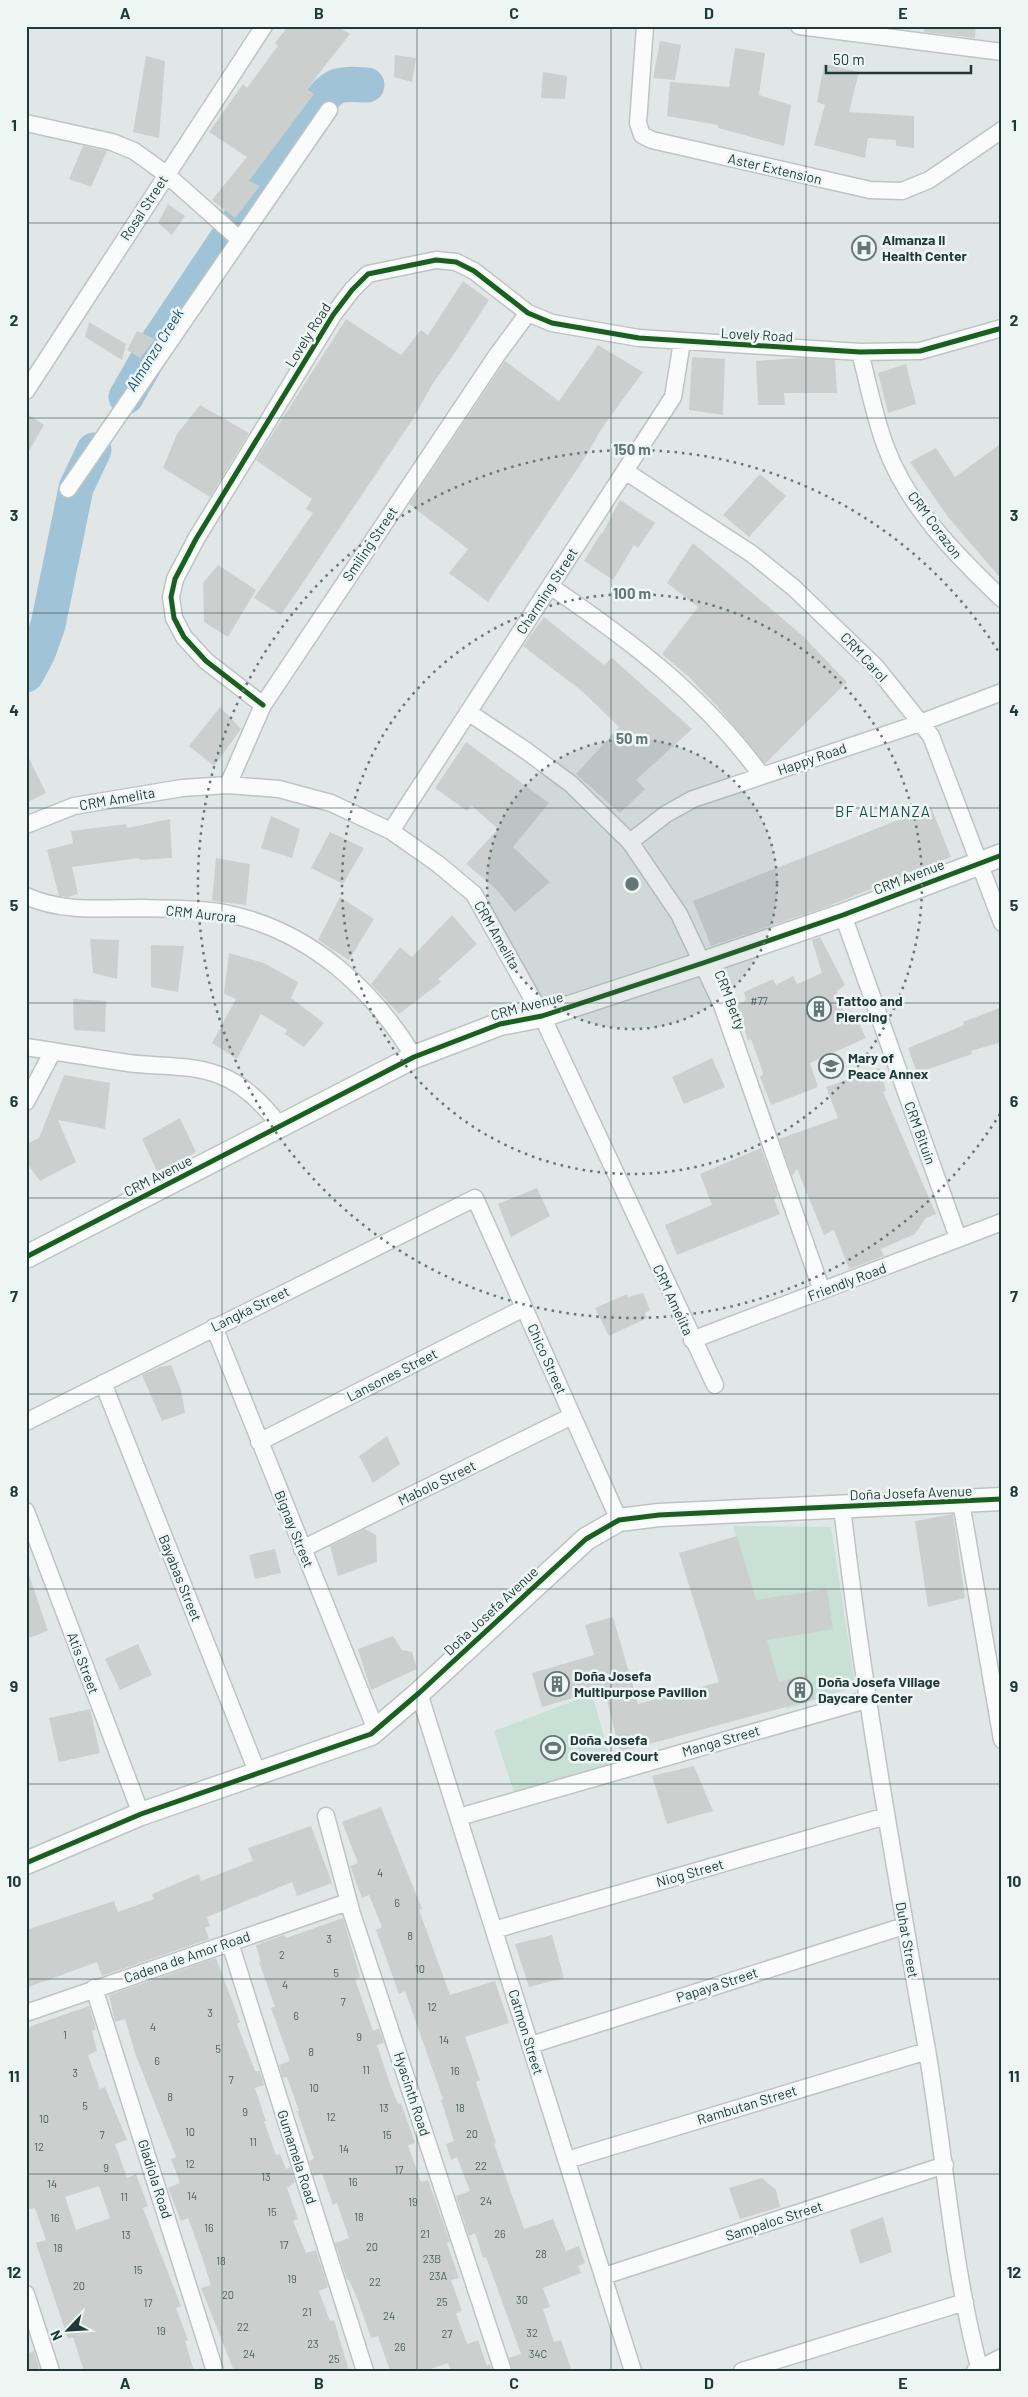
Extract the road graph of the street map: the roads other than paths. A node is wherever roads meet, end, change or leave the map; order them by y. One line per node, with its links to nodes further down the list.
1 (264, 26): 8 (street, Rosal Street)
2 (645, 26): 7 (street, Aster Extension)
3 (800, 26): 4 (street)
4 (1002, 52)
5 (329, 110): 9 (street)
6 (26, 124): 8 (street)
7 (1002, 130)
8 (166, 174): 9 (street); 14 (street, Rosal Street)
9 (239, 239): 16 (street)
10 (528, 313): 12 (street, Lovely Road); 20 (street, Smiling Street); 20 (street, Lovely Road)
11 (1002, 328): 13 (street, Lovely Road)
12 (682, 342): 13 (street, Lovely Road); 15 (street, Charming Street)
13 (860, 352): 18 (street, CRM Corazon)
14 (26, 391)
15 (625, 470): 17 (street, Charming Street); 22 (street, CRM Carol)
16 (68, 489)
17 (550, 586): 21 (street, Charming Street); 23 (street)
18 (1002, 600)
19 (1002, 692): 22 (street, Happy Road)
20 (263, 705): 24 (street, Smiling Street)
21 (468, 712): 26 (street, Charming Street); 27 (street, CRM Betty)
22 (920, 722): 23 (street, Happy Road); 29 (street, CRM Carol)
23 (762, 776): 27 (street, Happy Road)
24 (228, 785): 25 (street, CRM Amelita); 26 (street, CRM Amelita)
25 (26, 825)
26 (390, 831): 34 (street, CRM Amelita)
27 (630, 842): 33 (street, CRM Betty)
28 (1002, 854): 29 (street, CRM Avenue)
29 (979, 863): 31 (street, CRM Avenue); 32 (street, CRM Carol)
30 (26, 896): 37 (street, CRM Aurora)
31 (843, 915): 33 (street, CRM Avenue); 42 (street, CRM Bituin)
32 (1002, 923)
33 (703, 963): 34 (street, CRM Avenue); 44 (street, CRM Betty)
34 (542, 1016): 37 (street, CRM Avenue); 47 (street, CRM Amelita)
35 (26, 1047): 36 (street)
36 (53, 1051): 38 (street); 39 (street)
37 (414, 1057): 39 (street, CRM Avenue)
38 (26, 1102)
39 (280, 1126): 43 (street, CRM Avenue)
40 (475, 1198): 45 (street, Chico Street); 46 (street, Langka Street)
41 (1002, 1222): 42 (street, Friendly Road)
42 (958, 1238): 44 (street, Friendly Road)
43 (26, 1257)
44 (822, 1291): 47 (street, Friendly Road)
45 (524, 1308): 50 (street, Chico Street); 52 (street, Lansones Street)
46 (214, 1327): 48 (street, Langka Street); 52 (street, Bignay Street)
47 (692, 1340): 49 (street, CRM Amelita)
48 (103, 1383): 51 (street, Langka Street); 63 (street, Bayabas Street)
49 (715, 1385)
50 (572, 1416): 57 (street, Chico Street); 58 (street, Mabolo Street)
51 (26, 1422)
52 (259, 1442): 58 (street, Bignay Street)
53 (1002, 1500): 54 (street, Doña Josefa Avenue)
54 (961, 1502): 55 (street, Doña Josefa Avenue); 62 (street)
55 (842, 1507): 57 (street, Doña Josefa Avenue); 60 (street, Duhat Street)
56 (26, 1511): 64 (street, Atis Street)
57 (619, 1520): 59 (street, Doña Josefa Avenue)
58 (302, 1549): 61 (street, Bignay Street)
59 (419, 1693): 61 (street, Doña Josefa Avenue); 67 (street, Catmon Street)
60 (868, 1699): 66 (street, Duhat Street); 67 (street, Manga Street)
61 (376, 1730): 63 (street, Doña Josefa Avenue)
62 (1002, 1740)
63 (258, 1774): 64 (street, Doña Josefa Avenue)
64 (140, 1814): 68 (street, Doña Josefa Avenue)
65 (326, 1816): 69 (street, Hyacinth Road)
66 (886, 1816): 70 (street, Duhat Street); 71 (street, Niog Street)
67 (459, 1817): 71 (street, Catmon Street)
68 (26, 1863)
69 (348, 1902): 72 (street, Cadena de Amor Road); 87 (street, Hyacinth Road)
70 (904, 1926): 75 (street, Papaya Street); 76 (street, Duhat Street)
71 (494, 1930): 75 (street, Catmon Street)
72 (230, 1943): 73 (street, Cadena de Amor Road); 86 (street, Gumamela Road)
73 (94, 1988): 74 (street, Cadena de Amor Road); 85 (street, Gladiola Road)
74 (26, 2013)
75 (530, 2045): 77 (street, Catmon Street)
76 (927, 2051): 77 (street, Rambutan Street); 78 (street, Duhat Street)
77 (567, 2160): 79 (street, Catmon Street)
78 (945, 2165): 79 (street, Sampaloc Street); 81 (street, Duhat Street)
79 (604, 2276): 88 (street, Catmon Street)
80 (26, 2294): 84 (street)
81 (965, 2302): 83 (street, Duhat Street); 89 (street)
82 (1002, 2357): 83 (street)
83 (978, 2370)
84 (51, 2371)
85 (216, 2371)
86 (365, 2371)
87 (503, 2371)
88 (633, 2371)
89 (742, 2371)

